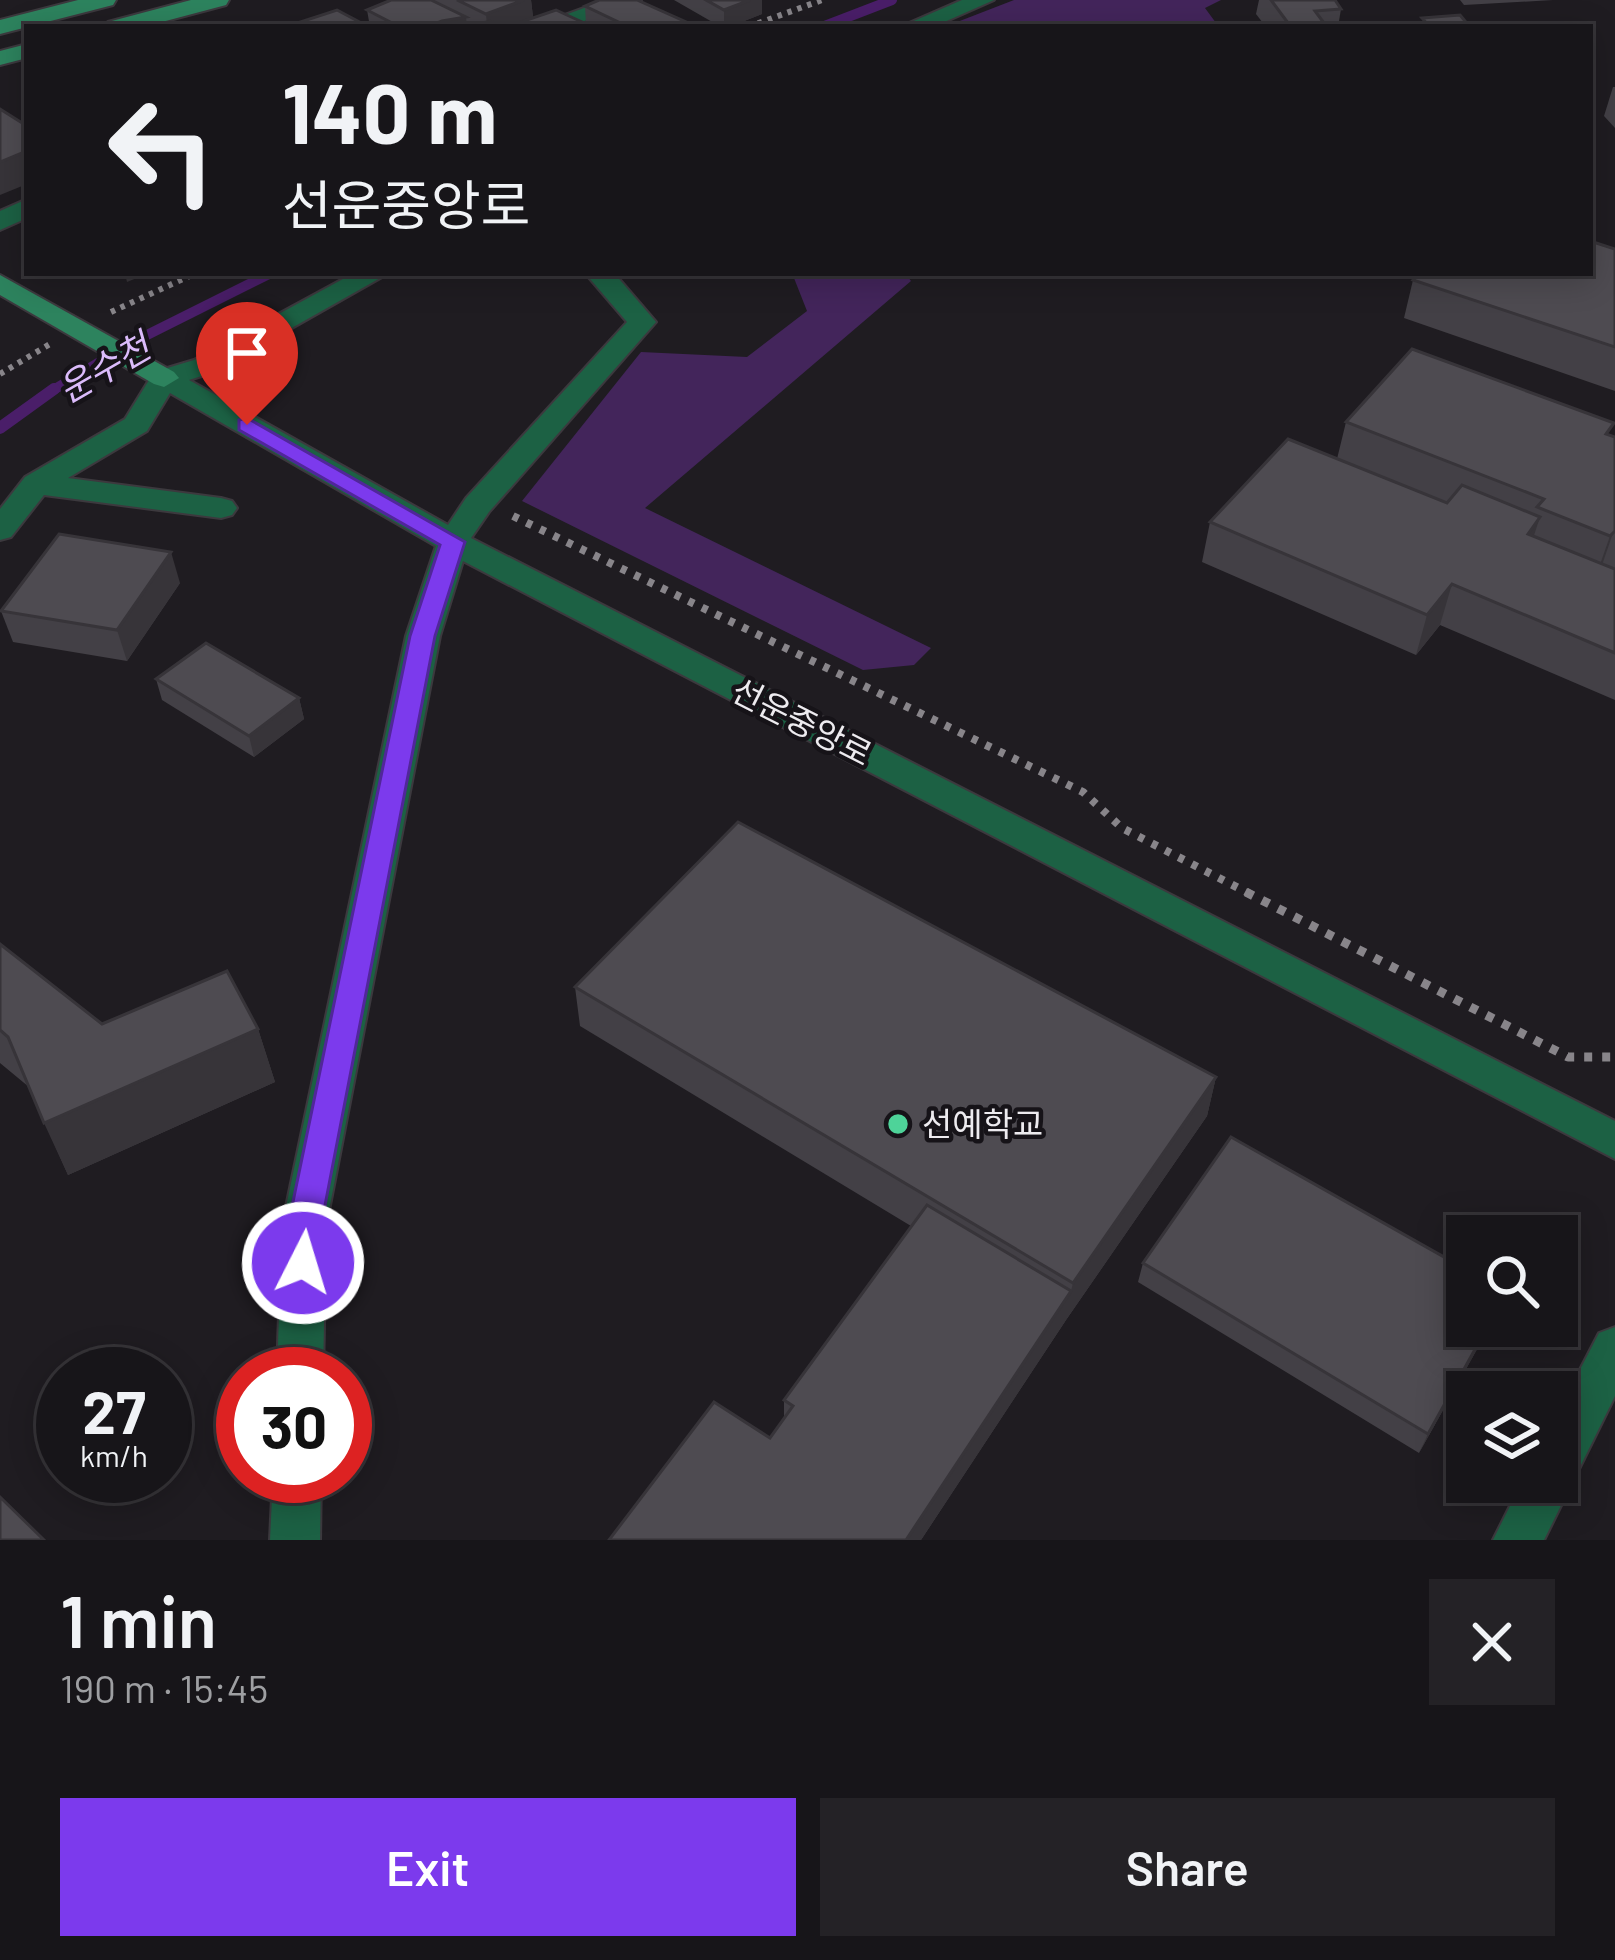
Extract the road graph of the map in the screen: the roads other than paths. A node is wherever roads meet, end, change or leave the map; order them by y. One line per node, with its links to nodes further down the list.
1 (105, 0): 8 (main road)
2 (218, 0): 5 (main road)
3 (630, 0): 6 (street)
4 (983, 0): 7 (street)
5 (127, 24)
6 (554, 24)
7 (920, 24)
8 (0, 27)
9 (369, 276): 12 (street)
10 (601, 276): 16 (street)
11 (0, 283): 12 (main road, 선운중앙로)
12 (159, 375): 13 (street); 16 (street, 선운중앙로)
13 (36, 484): 14 (street); 15 (street)
14 (221, 508)
15 (0, 530)
16 (453, 542): 17 (street, 선운중앙로); 18 (street)
17 (1615, 1141)
18 (301, 1347)
19 (1615, 1348): 20 (street)
20 (1578, 1421)
21 (296, 1503): 23 (street)
22 (1536, 1503): 24 (street)
23 (295, 1540)
24 (1518, 1540)

